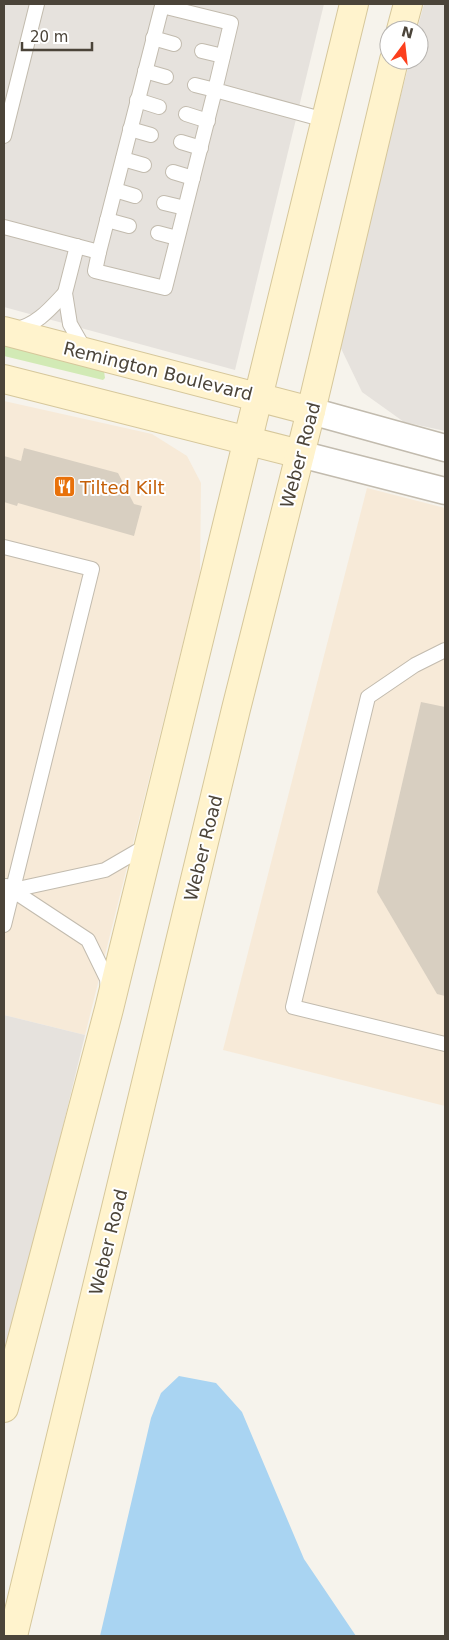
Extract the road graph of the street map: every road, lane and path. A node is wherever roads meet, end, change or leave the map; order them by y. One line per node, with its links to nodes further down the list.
1 (37, 4): 21 (lane)
2 (354, 4): 17 (main road)
3 (408, 4): 4 (main road)
4 (404, 20)
5 (153, 38): 6 (lane); 8 (lane); 10 (lane)
6 (174, 44)
7 (202, 51): 8 (lane)
8 (223, 56): 13 (lane)
9 (392, 70): 44 (main road, Weber Road)
10 (145, 71): 11 (lane); 14 (lane)
11 (166, 76)
12 (195, 85): 13 (lane)
13 (215, 90): 17 (lane); 18 (lane)
14 (137, 100): 15 (lane); 19 (lane)
15 (158, 106)
16 (186, 114): 18 (lane)
17 (325, 120): 43 (main road)
18 (208, 121): 23 (lane)
19 (130, 129): 20 (lane); 24 (lane)
20 (151, 135)
21 (4, 136)
22 (180, 142): 23 (lane)
23 (200, 148): 27 (lane)
24 (123, 159): 25 (lane); 28 (lane)
25 (144, 165)
26 (173, 172): 27 (lane)
27 (193, 178): 31 (lane)
28 (115, 190): 29 (lane); 32 (lane)
29 (135, 196)
30 (164, 203): 31 (lane)
31 (185, 208): 36 (lane)
32 (107, 220): 33 (lane); 38 (lane)
33 (129, 226)
34 (4, 227): 37 (lane)
35 (158, 233): 36 (lane)
36 (177, 238): 38 (lane)
37 (77, 246): 38 (lane); 39 (lane)
38 (99, 252)
39 (65, 293): 40 (lane); 41 (lane)
40 (5, 331): 41 (main road, Remington Boulevard)
41 (86, 352): 43 (main road, Remington Boulevard)
42 (4, 379): 45 (main road)
43 (257, 396): 44 (main road, Remington Boulevard); 45 (main road)
44 (312, 411): 46 (street); 47 (main road, Weber Road)
45 (247, 440): 47 (main road); 51 (main road)
46 (445, 448)
47 (300, 454): 48 (street); 57 (main road, Weber Road)
48 (445, 491)
49 (4, 547): 52 (lane)
50 (445, 650): 55 (lane)
51 (148, 845): 52 (lane); 54 (main road)
52 (8, 888): 53 (lane); 54 (lane)
53 (4, 925)
54 (108, 1009): 56 (main road)
55 (445, 1044)
56 (4, 1408)
57 (13, 1636)

